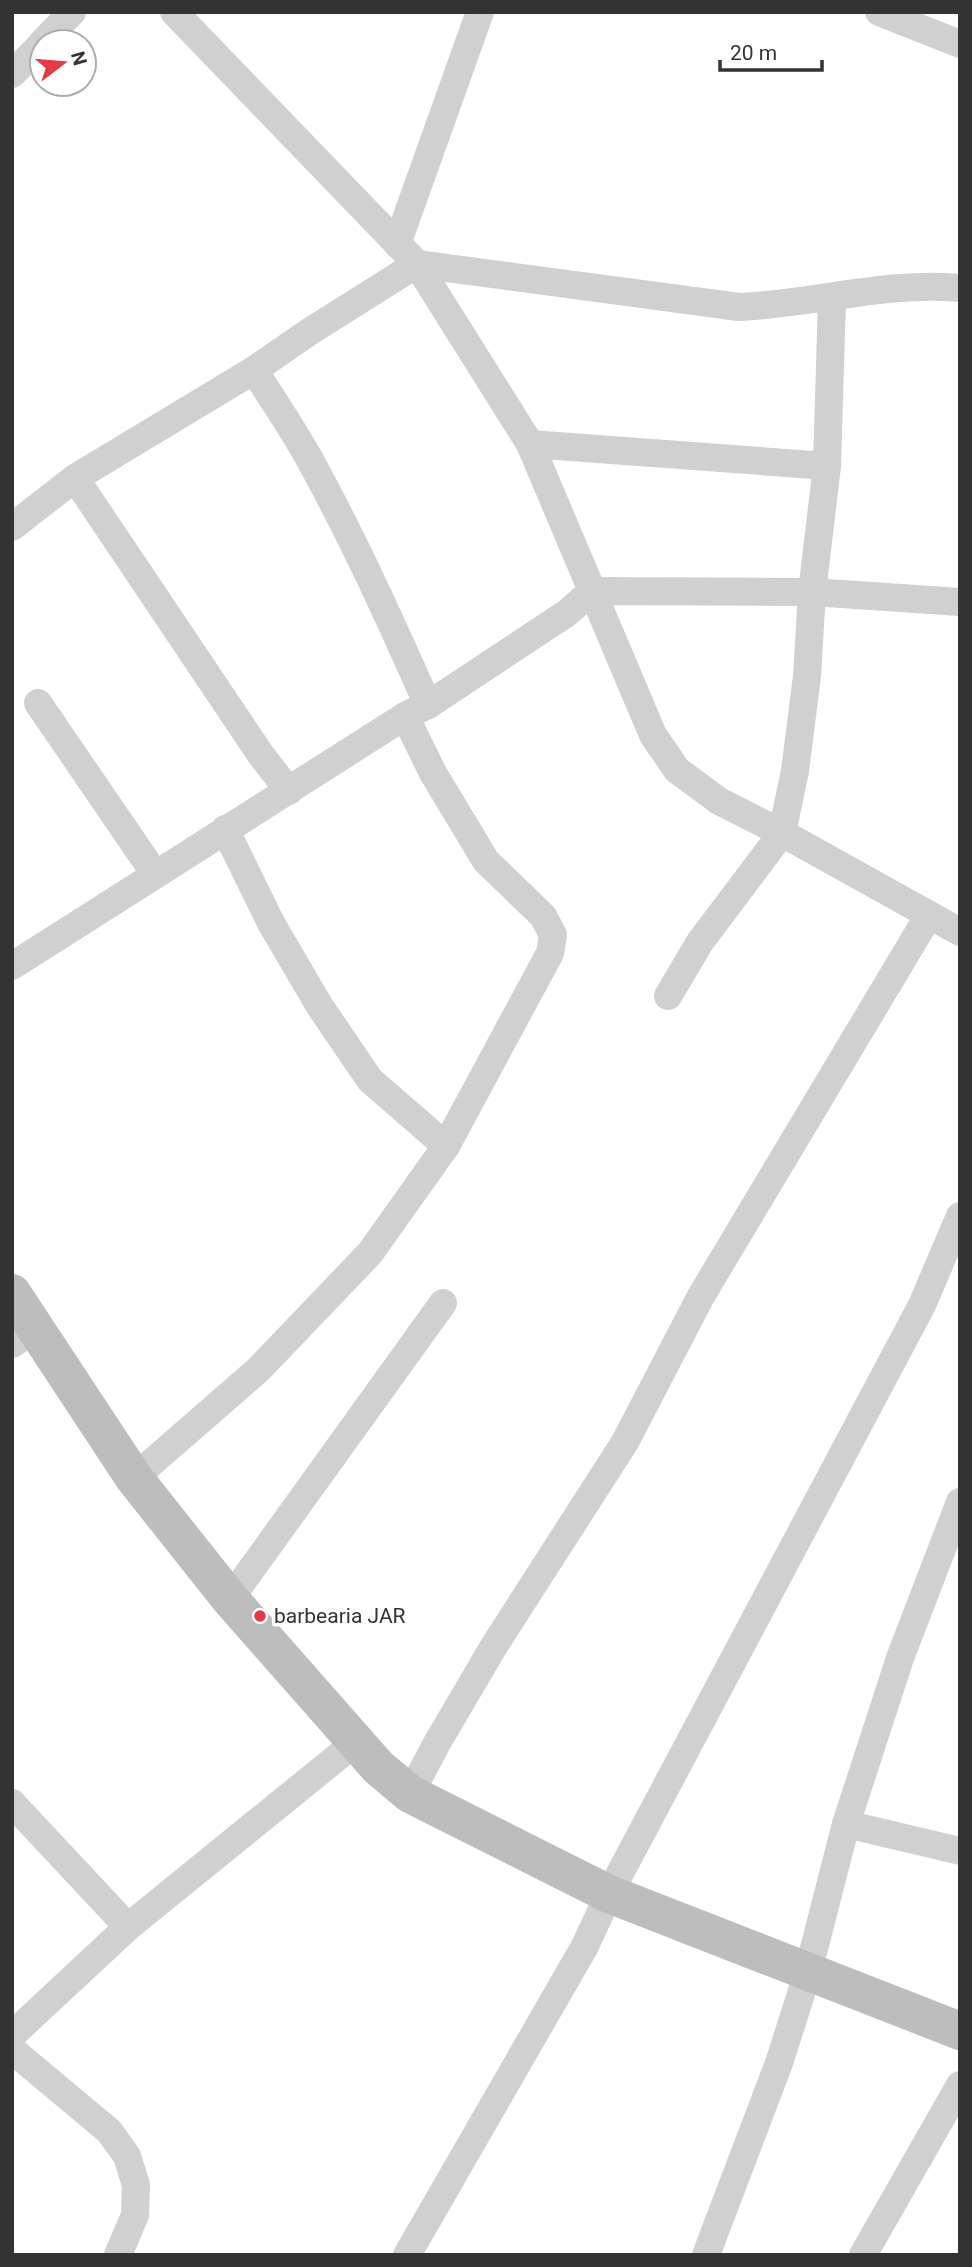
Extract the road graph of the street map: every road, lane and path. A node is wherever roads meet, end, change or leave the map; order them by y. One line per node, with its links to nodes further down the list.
1 (72, 12): 5 (street)
2 (174, 12): 9 (street)
3 (480, 12): 9 (street)
4 (879, 12): 6 (street)
5 (57, 28)
6 (960, 44)
7 (28, 58): 8 (street)
8 (12, 75)
9 (397, 244): 10 (street)
10 (417, 264): 12 (street); 13 (street); 14 (street)
11 (960, 288): 12 (street)
12 (832, 298): 15 (street)
13 (254, 370): 16 (street); 22 (street)
14 (530, 444): 15 (street); 18 (street)
15 (827, 466): 19 (street)
16 (75, 478): 17 (street); 23 (street)
17 (12, 527)
18 (592, 592): 19 (street); 22 (street); 25 (street)
19 (812, 592): 20 (street); 25 (street)
20 (960, 602)
21 (38, 703): 26 (street)
22 (417, 711): 23 (street); 31 (street)
23 (289, 791): 24 (street)
24 (225, 829): 26 (street); 31 (street)
25 (782, 833): 27 (street); 30 (street)
26 (155, 874): 29 (street)
27 (929, 915): 28 (street); 40 (street)
28 (960, 932)
29 (12, 966)
30 (668, 996)
31 (446, 1146): 36 (street)
32 (960, 1216): 44 (street)
33 (12, 1293): 35 (street)
34 (443, 1303): 38 (street)
35 (24, 1336): 36 (street)
36 (134, 1478): 38 (street)
37 (960, 1502): 42 (street)
38 (230, 1599): 39 (street)
39 (356, 1742): 40 (street); 45 (street)
40 (410, 1794): 44 (street)
41 (12, 1804): 45 (street)
42 (846, 1824): 43 (street); 46 (street)
43 (960, 1851)
44 (610, 1894): 46 (street); 52 (street)
45 (128, 1927): 48 (street)
46 (808, 1972): 47 (street); 53 (street)
47 (960, 2031)
48 (12, 2035)
49 (12, 2050): 51 (street)
50 (960, 2085): 54 (street)
51 (118, 2255)
52 (407, 2255)
53 (706, 2255)
54 (863, 2255)

